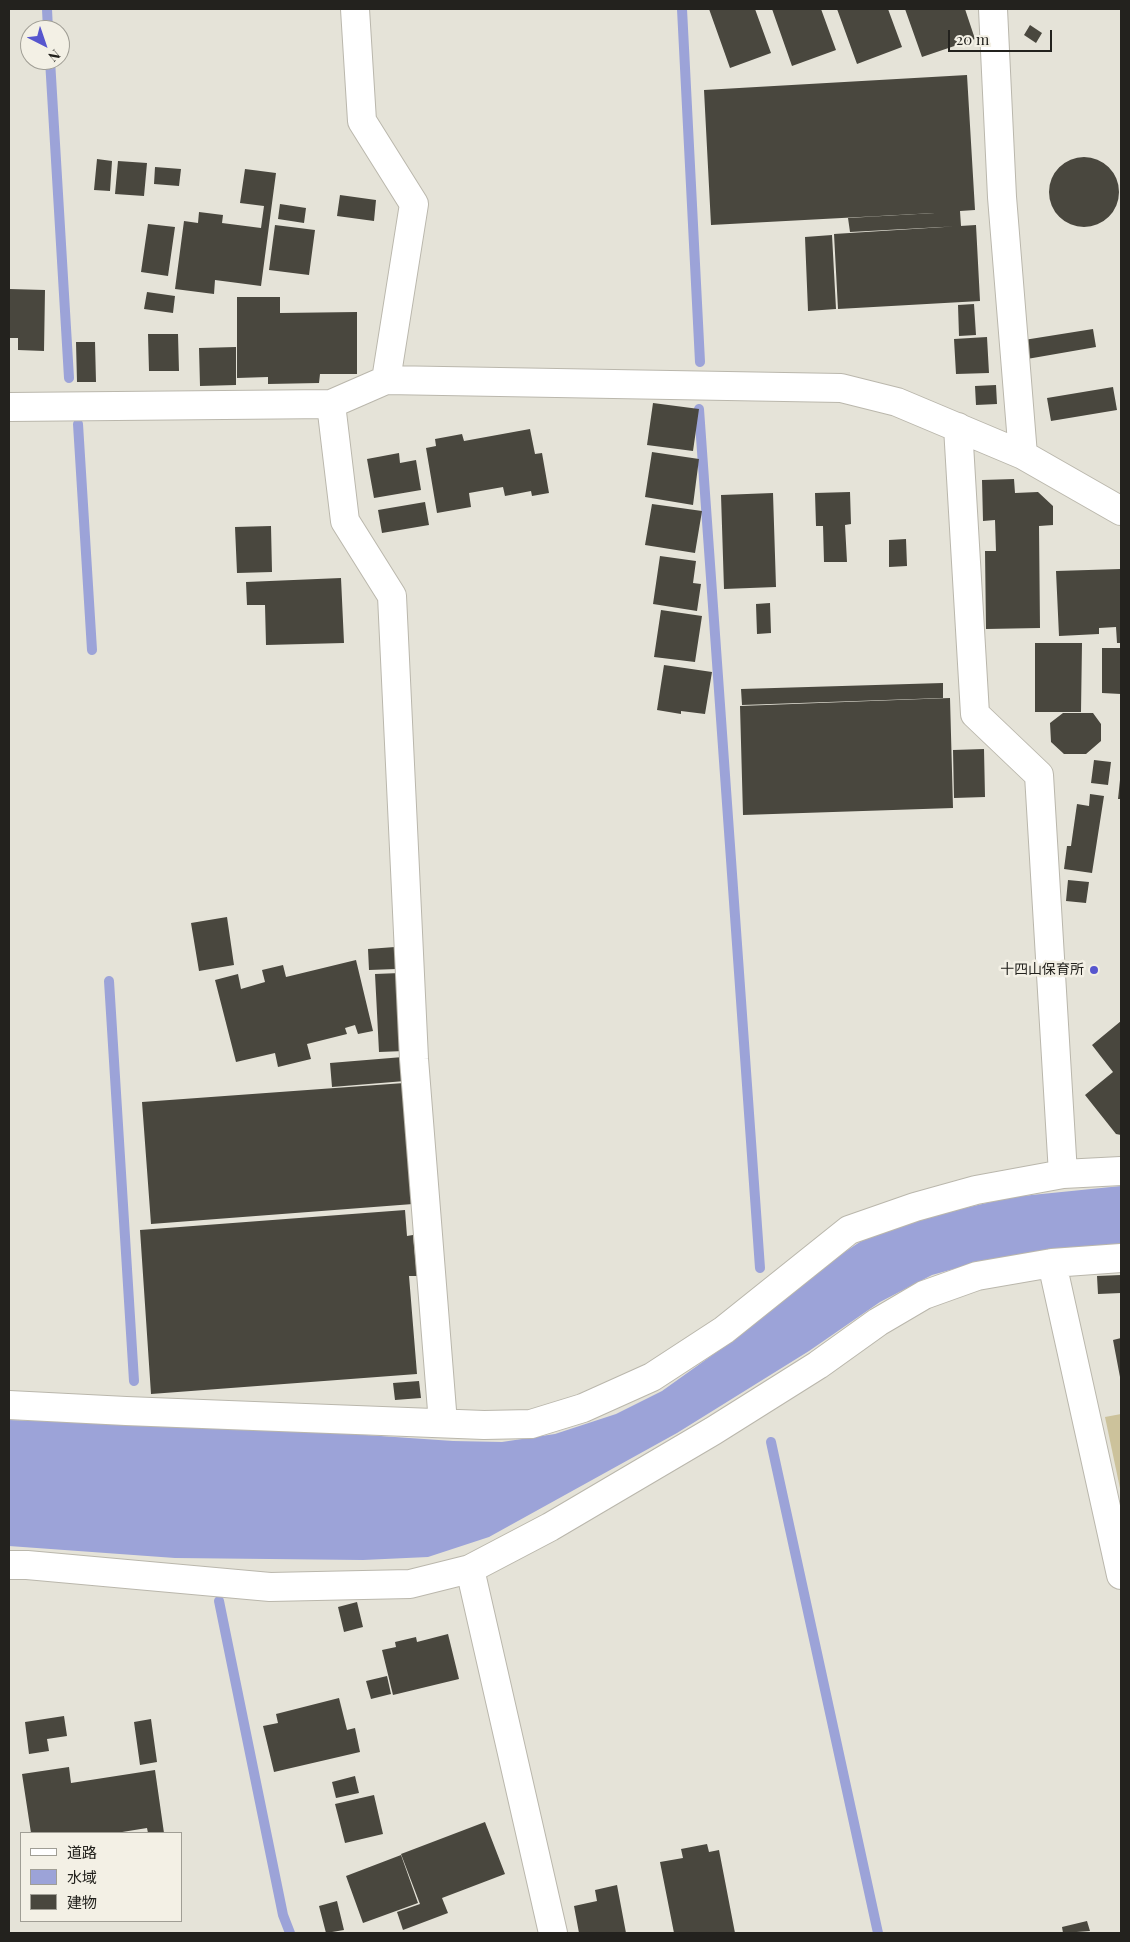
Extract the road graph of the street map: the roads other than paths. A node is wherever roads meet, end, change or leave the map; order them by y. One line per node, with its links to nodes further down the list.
1 (355, 9): 3 (street)
2 (993, 9): 7 (street)
3 (386, 380): 4 (street); 6 (street)
4 (331, 404): 5 (street); 14 (street)
5 (9, 407)
6 (958, 427): 7 (street); 10 (street)
7 (1023, 455): 8 (street)
8 (1121, 512)
9 (1121, 1171): 10 (street)
10 (1063, 1174): 14 (street)
11 (1121, 1258): 12 (street)
12 (1052, 1263): 16 (street); 17 (street)
13 (9, 1404): 14 (street)
14 (442, 1423)
15 (9, 1565): 16 (street)
16 (470, 1569): 18 (street)
17 (1121, 1575)
18 (553, 1933)

